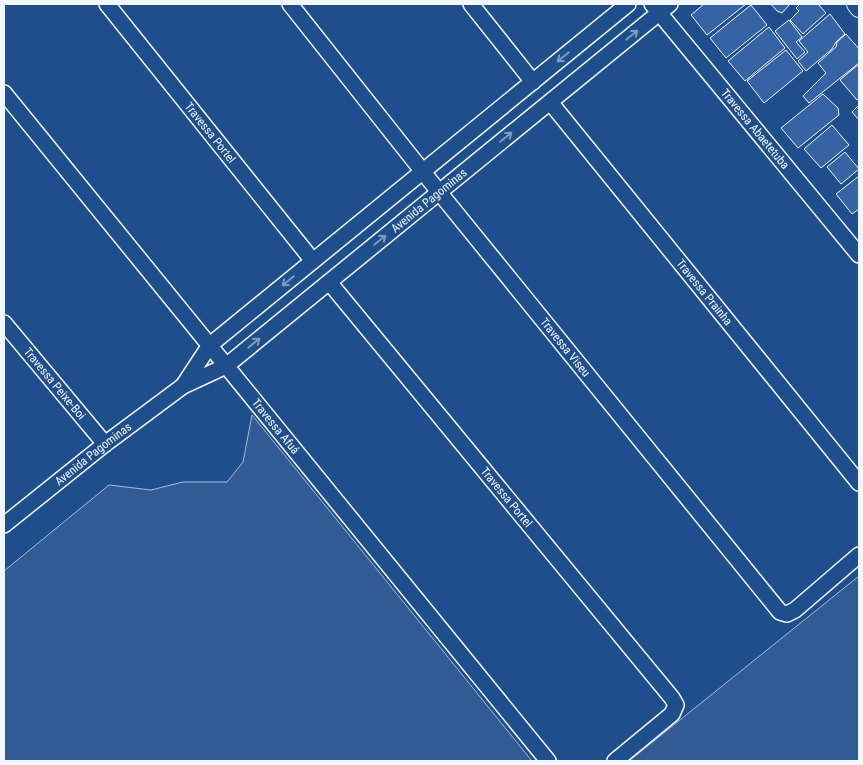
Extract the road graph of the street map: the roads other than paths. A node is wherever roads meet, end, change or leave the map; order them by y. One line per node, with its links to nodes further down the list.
1 (107, 4): 14 (street, Travessa Portel)
2 (290, 4): 11 (street, Travessa Viseu)
3 (471, 4): 8 (street)
4 (628, 4): 8 (street, Avenida Pagominas, one-way to 8)
5 (856, 4): 7 (street)
6 (660, 7): 10 (street, Avenida Pagominas, one-way to 6); 13 (street, Travessa Abaetetuba)
7 (859, 8)
8 (533, 82): 11 (street, Avenida Pagominas)
9 (4, 93): 17 (street, Travessa Afuá)
10 (550, 102): 12 (street, Avenida Pagominas, one-way to 10); 21 (street, Travessa Prainha)
11 (423, 172): 12 (street, Travessa Viseu); 14 (street, Avenida Pagominas)
12 (439, 192): 15 (street, Avenida Pagominas, one-way to 12); 23 (street, Travessa Viseu)
13 (859, 255)
14 (313, 261): 17 (street, Avenida Pagominas, one-way to 17)
15 (329, 282): 18 (street, Avenida Pagominas, one-way to 15); 25 (street, Travessa Portel)
16 (4, 322): 20 (street, Travessa Peixe-Boi)
17 (210, 345): 18 (street, Travessa Afuá); 19 (street, Avenida Pagominas)
18 (226, 366): 19 (street, Avenida Pagominas); 24 (street, Travessa Afuá)
19 (183, 386): 20 (street, Avenida Pagominas)
20 (105, 444): 22 (street, Avenida Pagominas)
21 (859, 483)
22 (4, 525)
23 (859, 556)
24 (548, 761)
25 (615, 761)

